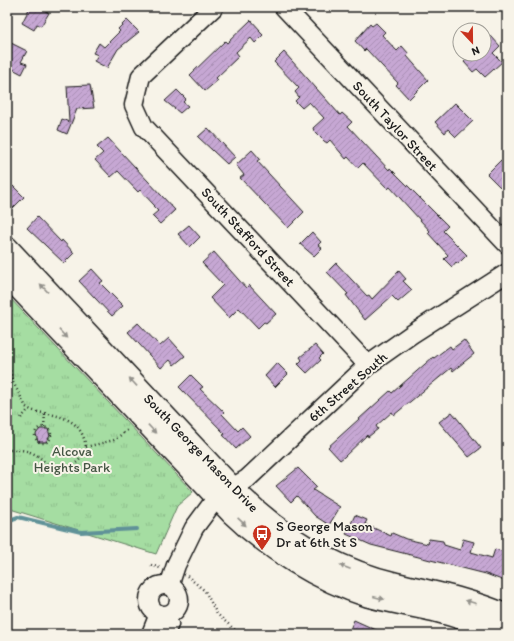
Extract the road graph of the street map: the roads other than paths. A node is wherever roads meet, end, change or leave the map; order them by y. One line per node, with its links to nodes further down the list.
1 (214, 7): 7 (street, South Stafford Street)
2 (284, 7): 3 (street, South Taylor Street)
3 (507, 244)
4 (7, 248): 8 (main road, South George Mason Drive, one-way to 4)
5 (507, 273): 7 (street, 6th Street South)
6 (7, 275): 8 (main road, South George Mason Drive, one-way to 8)
7 (368, 365): 8 (street, 6th Street South)
8 (224, 492): 9 (main road, South George Mason Drive, one-way to 8); 10 (street); 12 (main road, South George Mason Drive, one-way to 12)
9 (507, 616)
10 (164, 622): 11 (street)
11 (151, 634)
12 (503, 634)

